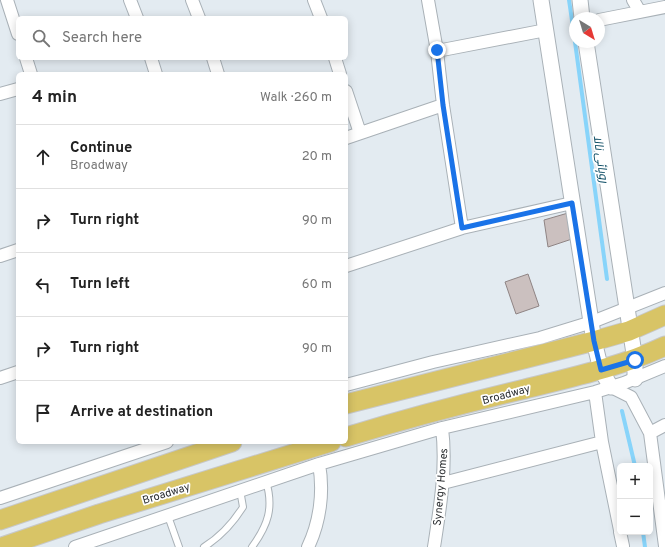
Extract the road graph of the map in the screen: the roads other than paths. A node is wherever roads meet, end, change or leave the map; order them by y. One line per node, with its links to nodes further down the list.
1 (7, 0): 16 (street)
2 (130, 0): 12 (street)
3 (192, 0): 13 (street)
4 (314, 0): 14 (street)
5 (428, 0): 19 (street)
6 (541, 0): 17 (street)
7 (580, 0): 10 (street)
8 (633, 0): 11 (street)
9 (665, 7): 11 (street)
10 (581, 12)
11 (640, 12): 15 (street)
12 (136, 16)
13 (198, 16)
14 (320, 16)
15 (605, 19)
16 (16, 28)
17 (546, 30): 19 (street); 34 (street)
18 (587, 48): 40 (street)
19 (437, 50): 31 (street)
20 (27, 60): 24 (street)
21 (152, 60): 25 (street)
22 (214, 60): 26 (street)
23 (335, 60): 27 (street)
24 (30, 72)
25 (155, 72)
26 (217, 72)
27 (339, 72)
28 (16, 90): 29 (street)
29 (0, 94)
30 (348, 97): 32 (street)
31 (443, 105): 32 (street); 35 (street)
32 (360, 133): 33 (street)
33 (348, 137)
34 (572, 203): 35 (street); 42 (street)
35 (462, 228): 38 (street)
36 (16, 251): 37 (street)
37 (0, 256)
38 (348, 265)
39 (665, 293): 40 (street)
40 (626, 310): 42 (street); 43 (street)
41 (665, 315): 43 (main road)
42 (592, 322): 44 (street); 52 (street)
43 (630, 330): 44 (main road); 46 (street)
44 (594, 341): 48 (street); 56 (main road)
45 (665, 346): 46 (main road, Broadway)
46 (635, 360): 48 (main road, Broadway); 51 (street)
47 (665, 366): 51 (street)
48 (601, 370): 53 (street); 60 (main road, Broadway)
49 (16, 373): 50 (street)
50 (0, 378)
51 (635, 379): 53 (street); 55 (street)
52 (348, 384)
53 (611, 387): 54 (street); 55 (street)
54 (595, 392): 58 (street); 61 (street)
55 (631, 398): 59 (street)
56 (348, 403)
57 (665, 425): 59 (street)
58 (442, 428): 65 (street); 67 (street, Synergy Homes)
59 (650, 433): 76 (street)
60 (348, 436)
61 (602, 442): 67 (street); 71 (street)
62 (161, 444): 69 (street)
63 (226, 444): 72 (main road)
64 (325, 444): 77 (main road, Broadway)
65 (319, 464): 66 (street); 82 (street)
66 (266, 481): 68 (street); 81 (lane)
67 (443, 483): 83 (street, Synergy Homes)
68 (240, 490): 70 (street); 80 (lane)
69 (0, 498)
70 (168, 516): 74 (street); 79 (lane)
71 (617, 516)
72 (0, 520)
73 (621, 535): 75 (street)
74 (97, 544): 78 (street)
75 (623, 546)
76 (665, 546)
77 (2, 547)
78 (75, 547)
79 (178, 547)
80 (204, 547)
81 (252, 547)
82 (308, 547)
83 (434, 547)

